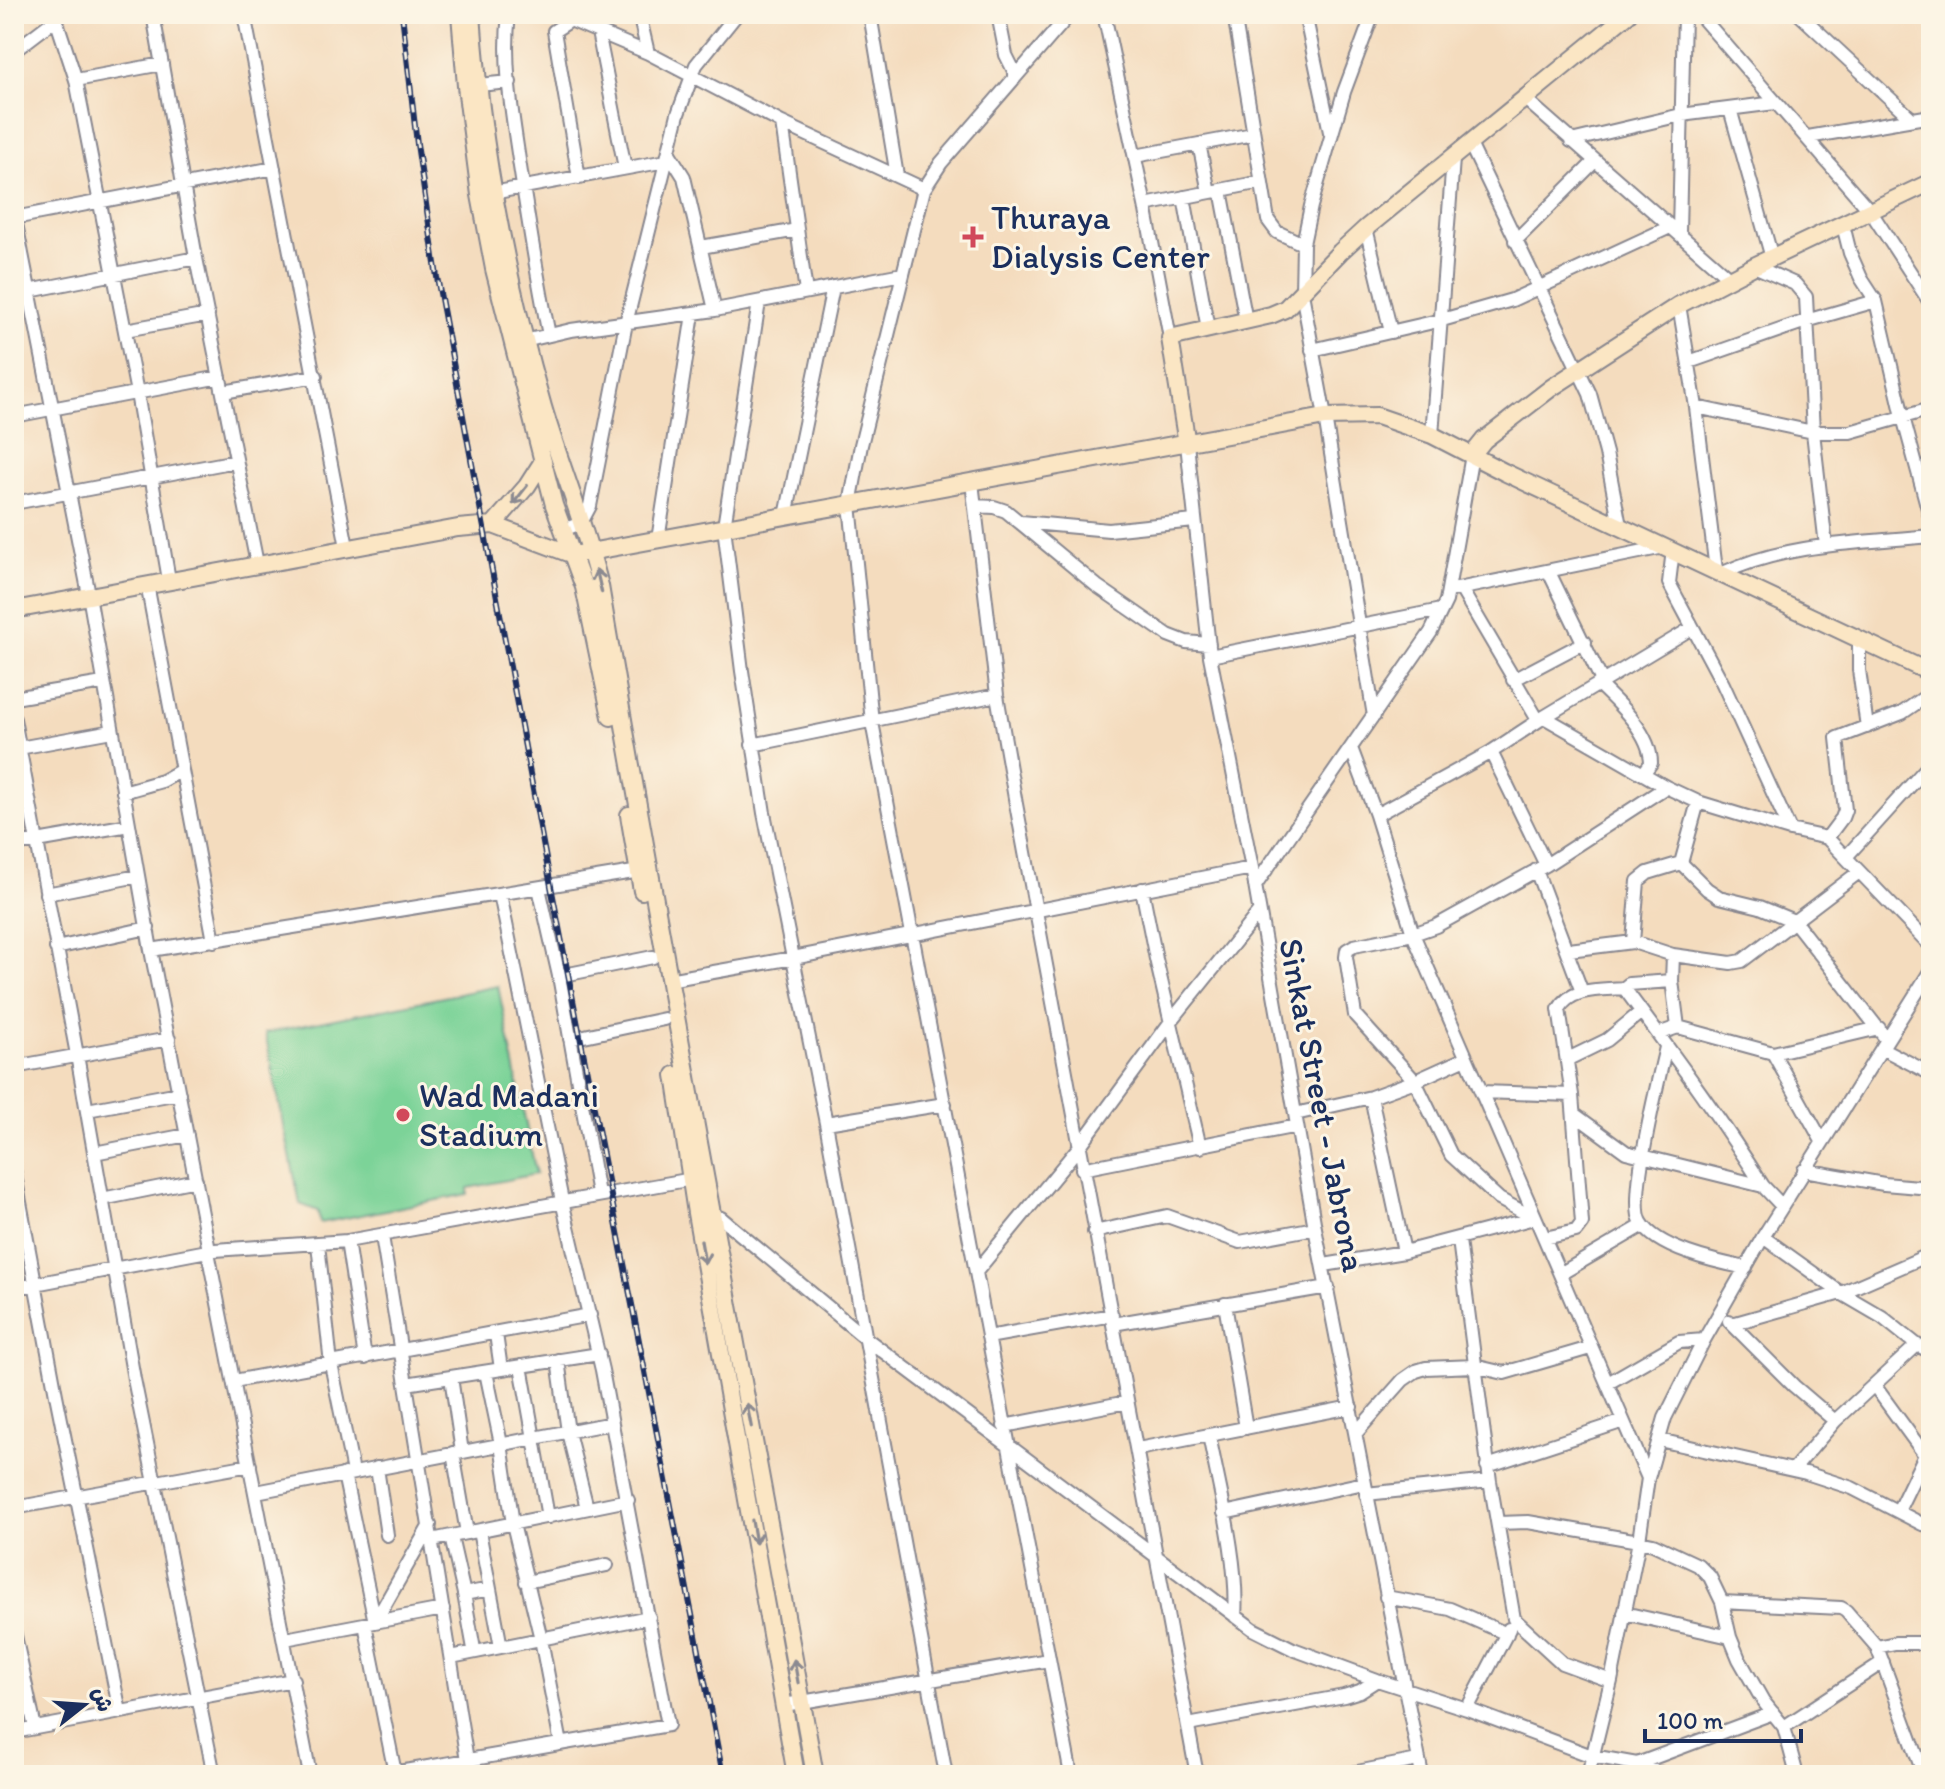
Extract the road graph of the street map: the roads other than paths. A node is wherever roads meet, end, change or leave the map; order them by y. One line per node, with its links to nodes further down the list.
1 (153, 14): 25 (street)
2 (244, 14): 48 (street)
3 (460, 14): 105 (main road)
4 (472, 14): 30 (main road)
5 (509, 14): 29 (street)
6 (556, 14): 21 (street)
7 (639, 14): 24 (street)
8 (737, 14): 26 (street)
9 (870, 14): 50 (street)
10 (998, 14): 27 (street)
11 (1070, 14): 27 (street)
12 (1104, 14): 44 (street)
13 (1234, 14): 38 (street)
14 (1305, 14): 39 (street)
15 (1373, 14): 39 (street)
16 (1628, 14): 31 (main road)
17 (1684, 14): 34 (street)
18 (1699, 14): 32 (street)
19 (1799, 14): 36 (street)
20 (59, 16): 23 (street); 28 (street)
21 (571, 20): 22 (street); 51 (street)
22 (598, 32): 24 (street); 49 (street)
23 (14, 51)
24 (648, 53): 26 (street)
25 (162, 64): 28 (street); 54 (street)
26 (691, 75): 37 (street); 45 (street)
27 (1016, 75): 56 (street)
28 (76, 80): 60 (street)
29 (510, 82): 30 (street); 55 (street)
30 (478, 85): 58 (main road)
31 (1524, 98): 41 (street); 43 (main road)
32 (1775, 103): 33 (street); 40 (street)
33 (1730, 109): 34 (street); 72 (street)
34 (1681, 115): 41 (street); 67 (street)
35 (1931, 116): 36 (street)
36 (1912, 119): 40 (street)
37 (782, 123): 50 (street); 66 (street)
38 (1253, 134): 42 (street); 52 (street)
39 (1331, 135): 69 (street)
40 (1808, 137): 62 (street)
41 (1571, 141): 47 (street)
42 (1199, 144): 44 (street); 57 (street)
43 (1470, 144): 46 (main road); 68 (street)
44 (1135, 156): 61 (street)
45 (668, 157): 49 (street); 70 (street); 93 (street)
46 (1453, 159): 65 (main road); 90 (street)
47 (1594, 162): 67 (street); 68 (street)
48 (274, 168): 54 (street); 103 (street)
49 (625, 168): 51 (street)
50 (897, 176): 56 (street)
51 (579, 178): 55 (street)
52 (1261, 182): 57 (street); 69 (street)
53 (1931, 182): 62 (main road)
54 (183, 186): 60 (street); 71 (street)
55 (523, 187): 58 (street); 97 (street)
56 (924, 189): 74 (street)
57 (1215, 191): 59 (street); 91 (street)
58 (492, 193): 99 (main road)
59 (1184, 197): 61 (street); 94 (street)
60 (99, 200): 63 (street); 75 (street)
61 (1145, 205): 98 (street)
62 (1871, 212): 64 (main road); 83 (street)
63 (14, 216): 79 (street)
64 (1843, 225): 72 (main road); 84 (street)
65 (1366, 228): 81 (main road); 96 (street)
66 (797, 230): 70 (street); 80 (street)
67 (1674, 230): 76 (street); 78 (street)
68 (1515, 241): 78 (street)
69 (1303, 244): 81 (street)
70 (701, 247): 87 (street)
71 (196, 258): 75 (street); 89 (street)
72 (1772, 258): 73 (main road)
73 (1754, 266): 76 (main road); 92 (street)
74 (902, 274): 77 (street); 124 (street)
75 (114, 275): 79 (street); 95 (street)
76 (1729, 278): 86 (main road)
77 (833, 287): 80 (street); 126 (street)
78 (1538, 288): 90 (street); 102 (street)
79 (29, 292): 82 (street); 109 (street)
80 (806, 292): 85 (street)
81 (1302, 293): 91 (main road); 100 (street)
82 (14, 294)
83 (1929, 297)
84 (1876, 301): 92 (street); 113 (street)
85 (759, 302): 87 (street); 133 (street)
86 (1679, 305): 101 (street); 102 (main road)
87 (715, 310): 88 (street)
88 (693, 314): 93 (street); 136 (street)
89 (208, 315): 95 (street); 104 (street)
90 (1442, 320): 96 (street); 115 (street)
91 (1246, 321): 94 (main road)
92 (1806, 321): 101 (street); 114 (street)
93 (626, 323): 97 (street); 130 (street)
94 (1208, 329): 98 (main road)
95 (125, 330): 107 (street)
96 (1391, 332): 100 (street)
97 (549, 335): 99 (street)
98 (1170, 338): 116 (main road)
99 (524, 341): 105 (main road)
100 (1312, 350): 112 (street)
101 (1689, 362): 108 (street)
102 (1579, 370): 117 (main road); 132 (street)
103 (316, 376): 106 (street); 138 (street)
104 (220, 377): 106 (street); 107 (street)
105 (531, 385): 119 (main road); 130 (main road)
106 (223, 392): 118 (street)
107 (137, 393): 109 (street); 120 (street)
108 (1696, 407): 114 (street); 144 (street)
109 (51, 409): 111 (street); 122 (street)
110 (1931, 409): 113 (street)
111 (14, 416)
112 (1325, 417): 115 (main road); 116 (main road); 151 (street)
113 (1903, 417): 114 (street); 127 (street)
114 (1813, 432): 137 (street)
115 (1432, 435): 117 (main road)
116 (1187, 444): 121 (main road); 128 (street, Sinkat Street - Jabrona)
117 (1472, 455): 132 (main road); 147 (street)
118 (236, 461): 120 (street); 142 (street)
119 (543, 461): 131 (main road, one-way to 131); 134 (main road)
120 (151, 477): 122 (street); 145 (street)
121 (972, 482): 124 (main road); 125 (street)
122 (67, 493): 123 (street); 148 (street)
123 (14, 503)
124 (850, 504): 126 (main road); 166 (street)
125 (975, 506): 129 (street); 161 (street)
126 (786, 516): 133 (main road)
127 (1931, 520)
128 (1194, 521): 129 (street); 155 (street, Sinkat Street - Jabrona)
129 (1021, 522): 155 (street)
130 (581, 523): 134 (street); 140 (main road)
131 (493, 525): 138 (main road); 141 (main road)
132 (1620, 526): 139 (main road)
133 (724, 527): 136 (main road); 169 (street)
134 (563, 530): 141 (main road)
135 (1931, 536): 137 (street)
136 (658, 540): 140 (main road)
137 (1826, 546): 144 (street)
138 (347, 547): 142 (main road)
139 (1669, 548): 143 (street); 144 (main road); 152 (street)
140 (592, 551): 141 (main road); 189 (main road, one-way to 140)
141 (573, 555): 189 (main road)
142 (257, 564): 145 (main road)
143 (1549, 572): 147 (street); 154 (street)
144 (1720, 572): 153 (main road)
145 (169, 580): 146 (main road)
146 (147, 584): 148 (main road); 174 (street)
147 (1454, 590): 150 (street); 157 (street)
148 (89, 595): 149 (main road); 159 (street)
149 (14, 610)
150 (1441, 610): 151 (street); 163 (street)
151 (1357, 625): 155 (street); 163 (street)
152 (1692, 628): 158 (street); 181 (street)
153 (1859, 638): 156 (main road); 167 (street)
154 (1585, 642): 157 (street); 158 (street)
155 (1210, 650): 187 (street, Sinkat Street - Jabrona)
156 (1931, 673)
157 (1513, 680): 164 (street)
158 (1600, 682): 164 (street); 175 (street)
159 (103, 683): 162 (street); 168 (street)
160 (1931, 693): 167 (street)
161 (997, 695): 166 (street); 197 (street)
162 (14, 698)
163 (1374, 716): 171 (street)
164 (1541, 718): 172 (street); 175 (street)
165 (14, 719): 170 (street)
166 (872, 722): 169 (street); 202 (street)
167 (1867, 727): 182 (street)
168 (112, 731): 170 (street); 177 (street)
169 (752, 745): 211 (street)
170 (19, 748): 183 (street)
171 (1351, 748): 179 (street); 192 (street)
172 (1491, 752): 179 (street); 188 (street)
173 (1931, 763): 185 (street)
174 (182, 770): 177 (street); 203 (street)
175 (1643, 774): 176 (street)
176 (1666, 787): 178 (street); 188 (street)
177 (123, 792): 180 (street)
178 (1698, 802): 181 (street); 186 (street)
179 (1376, 815): 201 (street)
180 (129, 825): 183 (street); 191 (street)
181 (1790, 830): 182 (street)
182 (1827, 838): 185 (street)
183 (37, 841): 184 (street); 195 (street)
184 (14, 845)
185 (1846, 857): 190 (street)
186 (1681, 863): 199 (street); 204 (street)
187 (1252, 868): 192 (street, Sinkat Street - Jabrona); 194 (street)
188 (1541, 868): 201 (street); 208 (street)
189 (644, 871): 193 (street); 210 (main road); 214 (main road)
190 (1859, 872): 199 (street); 205 (street)
191 (138, 876): 195 (street); 200 (street)
192 (1255, 886): 198 (street, Sinkat Street - Jabrona)
193 (539, 888): 196 (street); 213 (street)
194 (1142, 889): 197 (street); 220 (street)
195 (46, 894): 206 (street)
196 (500, 894): 203 (street); 259 (street)
197 (1037, 909): 202 (street); 246 (street)
198 (1259, 912): 220 (street); 242 (street, Sinkat Street - Jabrona)
199 (1794, 921): 209 (street); 222 (street)
200 (148, 928): 206 (street); 207 (street)
201 (1413, 934): 230 (street); 234 (street)
202 (913, 935): 211 (street); 239 (street)
203 (214, 941): 207 (street)
204 (1633, 942): 208 (street); 209 (street)
205 (1931, 946)
206 (56, 948): 229 (street)
207 (151, 950): 224 (street)
208 (1569, 950): 217 (street)
209 (1673, 955): 215 (street)
210 (653, 957): 213 (street); 219 (main road)
211 (793, 958): 214 (street); 243 (street)
212 (1931, 970): 226 (street)
213 (559, 976): 225 (street)
214 (668, 980): 253 (main road)
215 (1672, 981): 216 (street); 221 (street)
216 (1624, 988): 217 (street); 218 (street)
217 (1582, 992): 231 (street)
218 (1641, 1012): 223 (street); 231 (street)
219 (664, 1019): 225 (street); 253 (main road)
220 (1172, 1020): 246 (street); 247 (street)
221 (1678, 1027): 223 (street); 228 (street)
222 (1879, 1028): 226 (street); 228 (street)
223 (1658, 1034): 227 (street)
224 (169, 1039): 229 (street); 236 (street)
225 (570, 1039): 257 (street)
226 (1885, 1044): 233 (street); 245 (street)
227 (1666, 1047): 249 (street); 255 (street)
228 (1773, 1053): 245 (street)
229 (77, 1055): 232 (street); 240 (street)
230 (1466, 1058): 234 (street); 235 (street)
231 (1568, 1059): 237 (street)
232 (14, 1067)
233 (1931, 1074)
234 (1415, 1081): 238 (street); 262 (street)
235 (1481, 1092): 237 (street); 262 (street)
236 (179, 1093): 240 (street); 244 (street)
237 (1572, 1095): 241 (street)
238 (1371, 1097): 242 (street); 273 (street)
239 (945, 1104): 243 (street); 278 (street)
240 (87, 1110): 248 (street)
241 (1574, 1114): 249 (street); 268 (street)
242 (1296, 1120): 247 (street); 264 (street, Sinkat Street - Jabrona)
243 (826, 1123): 290 (street)
244 (187, 1135): 248 (street); 254 (street)
245 (1822, 1141): 252 (street)
246 (1079, 1147): 250 (street); 278 (street)
247 (1200, 1147): 250 (street)
248 (94, 1153): 258 (street)
249 (1643, 1155): 255 (street); 263 (street)
250 (1082, 1169): 265 (street)
251 (14, 1170): 280 (street)
252 (1804, 1170): 256 (street); 260 (street)
253 (698, 1178): 257 (street); 261 (main road)
254 (196, 1180): 258 (street); 272 (street)
255 (1763, 1186): 260 (street)
256 (1931, 1188)
257 (598, 1194): 259 (street)
258 (102, 1199): 277 (street)
259 (562, 1201): 266 (street); 286 (street)
260 (1782, 1206): 267 (street)
261 (703, 1213): 290 (street); 384 (main road, one-way to 261); 385 (main road, one-way to 385)
262 (1534, 1218): 268 (street); 269 (street)
263 (1642, 1226): 276 (street); 279 (street)
264 (1315, 1228): 265 (street); 275 (street, Sinkat Street - Jabrona)
265 (1094, 1232): 287 (street)
266 (382, 1236): 270 (street); 295 (street)
267 (1763, 1237): 276 (street); 283 (street)
268 (1545, 1238): 279 (street)
269 (1459, 1240): 273 (street); 302 (street)
270 (347, 1241): 271 (street); 298 (street)
271 (318, 1244): 272 (street); 300 (street)
272 (209, 1251): 277 (street); 306 (street)
273 (1404, 1252): 275 (street)
274 (1931, 1254): 283 (street)
275 (1324, 1265): 281 (street, Sinkat Street - Jabrona)
276 (1746, 1268): 285 (street)
277 (114, 1269): 280 (street); 334 (street)
278 (976, 1272): 291 (street)
279 (1560, 1274): 294 (street)
280 (36, 1284): 282 (street); 337 (street)
281 (1328, 1287): 284 (street); 311 (street, Sinkat Street - Jabrona)
282 (14, 1288)
283 (1841, 1293): 288 (street); 293 (street)
284 (1225, 1304): 287 (street); 316 (street)
285 (1721, 1313): 288 (street); 292 (street)
286 (590, 1315): 289 (street); 297 (street)
287 (1112, 1320): 291 (street); 310 (street)
288 (1732, 1324): 312 (street)
289 (496, 1334): 295 (street); 303 (street)
290 (864, 1337): 323 (street); 378 (street)
291 (988, 1337): 315 (street)
292 (1704, 1340): 307 (street); 321 (street)
293 (1917, 1345): 296 (street); 309 (street)
294 (1590, 1348): 302 (street); 307 (street)
295 (401, 1352): 298 (street); 308 (street)
296 (1931, 1352)
297 (599, 1354): 299 (street); 314 (street)
298 (365, 1358): 300 (street)
299 (558, 1360): 301 (street); 317 (street)
300 (331, 1364): 306 (street); 331 (street)
301 (521, 1366): 303 (street); 320 (street)
302 (1474, 1366): 318 (street); 328 (street)
303 (501, 1369): 304 (street)
304 (486, 1372): 305 (street); 322 (street)
305 (451, 1377): 308 (street); 325 (street)
306 (234, 1381): 327 (street)
307 (1608, 1383): 313 (street)
308 (406, 1384): 326 (street)
309 (1874, 1385): 312 (street); 341 (street)
310 (1127, 1402): 315 (street); 324 (street)
311 (1351, 1407): 316 (street); 318 (street, Sinkat Street - Jabrona)
312 (1835, 1421): 330 (street)
313 (1621, 1422): 328 (street); 332 (street)
314 (612, 1423): 317 (street); 338 (street)
315 (1004, 1426): 323 (street)
316 (1246, 1428): 319 (street)
317 (568, 1432): 320 (street); 340 (street)
318 (1356, 1433): 335 (street, Sinkat Street - Jabrona)
319 (1209, 1435): 324 (street); 342 (street)
320 (532, 1438): 322 (street); 343 (street)
321 (1659, 1440): 330 (street); 332 (street)
322 (501, 1444): 325 (street); 345 (street)
323 (1008, 1444): 353 (street); 376 (street)
324 (1138, 1449): 353 (street)
325 (458, 1452): 326 (street); 348 (street)
326 (418, 1460): 329 (street); 346 (street)
327 (250, 1465): 334 (street); 336 (street)
328 (1487, 1466): 333 (street)
329 (377, 1468): 331 (street); 349 (street)
330 (1793, 1470): 341 (street)
331 (348, 1473): 336 (street); 365 (street)
332 (1648, 1478): 352 (street)
333 (1490, 1481): 335 (street); 344 (street)
334 (155, 1482): 337 (street); 383 (street)
335 (1365, 1488): 342 (street); 358 (street, Sinkat Street - Jabrona)
336 (256, 1492): 369 (street)
337 (78, 1496): 339 (street); 387 (street)
338 (628, 1500): 340 (street); 363 (street)
339 (14, 1508)
340 (587, 1508): 343 (street)
341 (1898, 1511): 347 (street)
342 (1224, 1513): 362 (street)
343 (548, 1517): 345 (street)
344 (1498, 1523): 352 (street); 364 (street)
345 (513, 1524): 348 (street); 355 (street)
346 (430, 1525): 351 (street); 365 (street)
347 (1931, 1525)
348 (473, 1532): 350 (street); 356 (street)
349 (387, 1535)
350 (451, 1537): 351 (street); 357 (street)
351 (432, 1540): 360 (street)
352 (1639, 1541): 359 (street); 361 (street)
353 (1155, 1556): 362 (street); 389 (street)
354 (607, 1565): 355 (street)
355 (526, 1582): 370 (street)
356 (490, 1589): 357 (street); 372 (street)
357 (464, 1594): 374 (street)
358 (1386, 1597): 367 (street); 382 (street, Sinkat Street - Jabrona)
359 (1722, 1602): 368 (street); 373 (street)
360 (443, 1609): 365 (street); 375 (street)
361 (1624, 1613): 368 (street); 381 (street)
362 (1235, 1616): 380 (street)
363 (649, 1617): 370 (street); 393 (street)
364 (1514, 1619): 367 (street); 381 (street)
365 (370, 1623): 369 (street); 399 (street)
366 (14, 1631): 391 (street)
367 (1507, 1634): 386 (street)
368 (1730, 1637): 388 (street)
369 (285, 1639): 379 (street)
370 (541, 1639): 372 (street); 393 (street)
371 (1931, 1643): 373 (street)
372 (501, 1647): 375 (street)
373 (1877, 1647): 377 (street)
374 (474, 1649)
375 (451, 1657): 395 (street)
376 (1049, 1660): 378 (street); 405 (street)
377 (1883, 1662): 390 (street); 398 (street)
378 (927, 1679): 384 (street); 404 (street)
379 (293, 1680): 383 (street); 401 (street)
380 (1377, 1680): 382 (street); 389 (street)
381 (1611, 1681): 394 (street)
382 (1404, 1688): 386 (street); 396 (street, Sinkat Street - Jabrona)
383 (199, 1698): 387 (street); 400 (street)
384 (801, 1701): 385 (street); 403 (main road)
385 (784, 1705): 402 (main road)
386 (1467, 1709): 394 (street)
387 (120, 1712): 391 (street)
388 (1773, 1713): 390 (street); 397 (street)
389 (1188, 1725): 406 (street)
390 (1784, 1727): 411 (street)
391 (35, 1728): 392 (street)
392 (14, 1732)
393 (561, 1744): 395 (street)
394 (1592, 1756): 397 (street); 409 (street)
395 (467, 1760): 399 (street)
396 (1418, 1760): 407 (street); 408 (street, Sinkat Street - Jabrona)
397 (1637, 1764): 410 (street)
398 (1924, 1770)
399 (389, 1774)
400 (214, 1775)
401 (310, 1775)
402 (796, 1775)
403 (815, 1775)
404 (946, 1775)
405 (1071, 1775)
406 (1197, 1775)
407 (1342, 1775)
408 (1422, 1775)
409 (1588, 1775)
410 (1665, 1775)
411 (1797, 1775)

